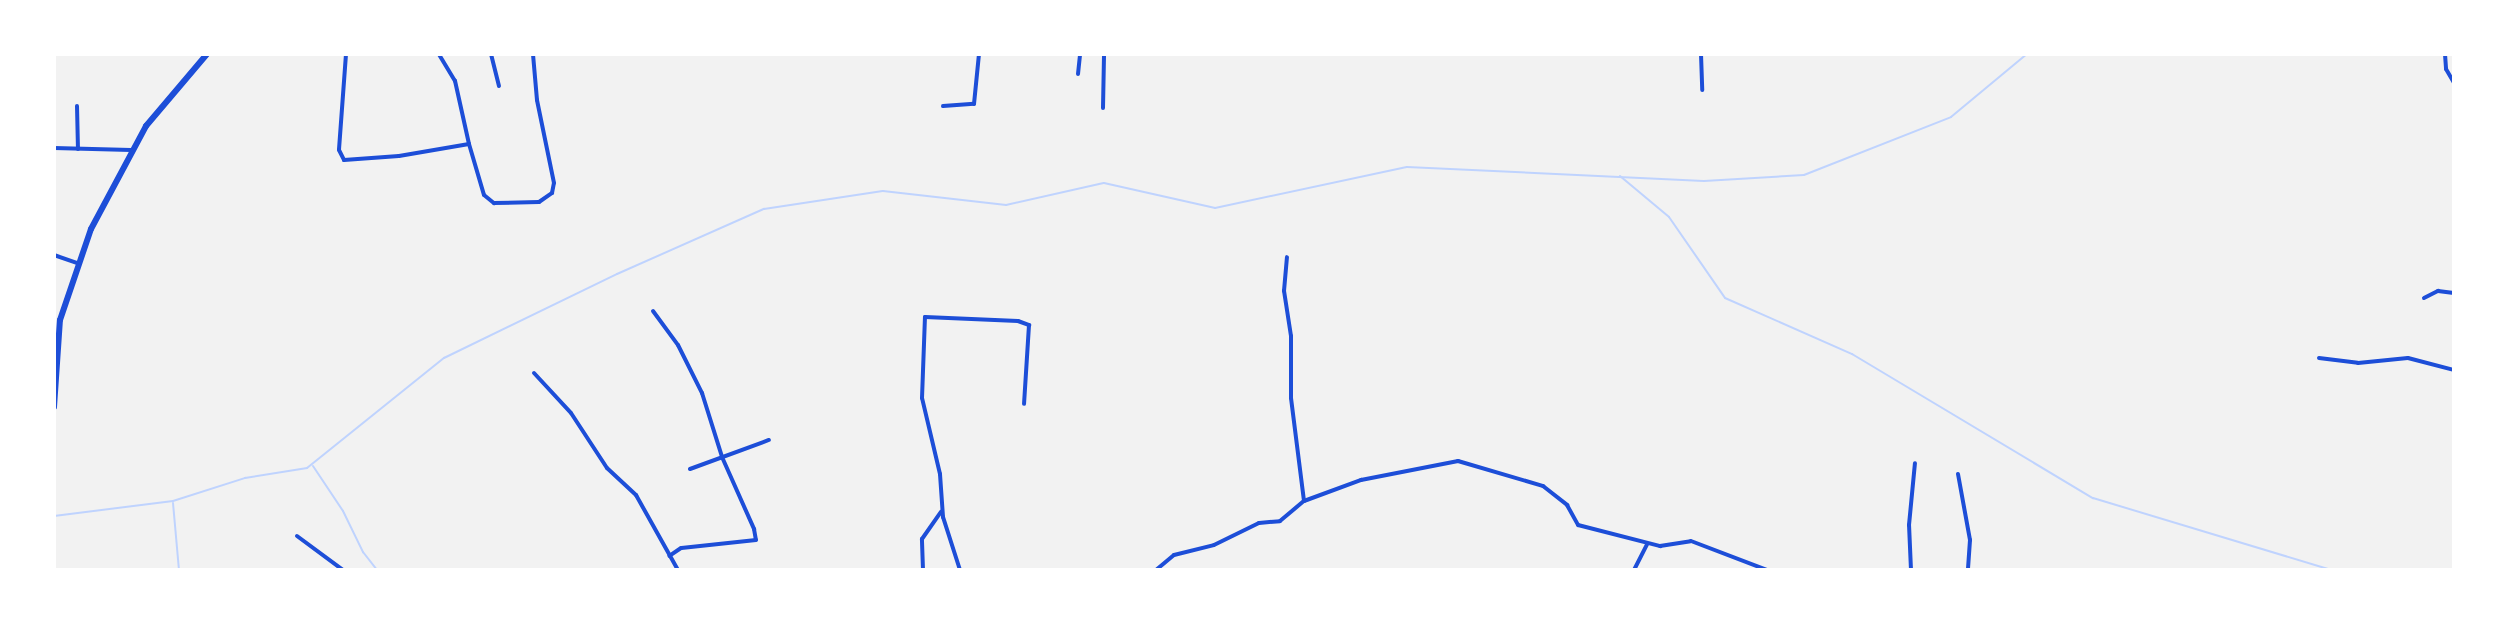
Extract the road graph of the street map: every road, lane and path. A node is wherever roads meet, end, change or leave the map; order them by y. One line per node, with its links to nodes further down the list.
1 (207, 54): 21 (main road)
2 (346, 54): 18 (street)
3 (439, 54): 18 (street)
4 (491, 54): 13 (street)
5 (533, 54): 18 (street)
6 (979, 54): 16 (street)
7 (1080, 54): 11 (street)
8 (1104, 54): 17 (street)
9 (1701, 54): 14 (street)
10 (2445, 54): 12 (street)
11 (1078, 74)
12 (2454, 83)
13 (499, 86)
14 (1702, 90)
15 (77, 106): 20 (street)
16 (943, 106)
17 (1103, 108)
18 (469, 144)
19 (54, 148): 20 (street)
20 (78, 149): 21 (street)
21 (135, 151): 24 (main road)
22 (54, 255): 24 (street)
23 (1287, 257): 38 (street)
24 (77, 263): 32 (main road)
25 (2454, 293): 26 (street)
26 (2424, 298)
27 (653, 311): 34 (street)
28 (2319, 358): 29 (street)
29 (2454, 370)
30 (534, 373): 42 (street)
31 (1024, 404): 39 (street)
32 (54, 407)
33 (769, 440): 34 (street)
34 (722, 457): 36 (street); 42 (street)
35 (1915, 463): 50 (street)
36 (690, 469)
37 (1958, 474): 51 (street)
38 (1304, 501): 41 (street); 47 (street)
39 (942, 511): 45 (street); 46 (street)
40 (297, 536): 43 (street)
41 (1647, 544): 48 (street); 49 (street)
42 (669, 556): 44 (street)
43 (343, 570)
44 (678, 570)
45 (923, 570)
46 (960, 570)
47 (1156, 570)
48 (1634, 570)
49 (1767, 570)
50 (1911, 570)
51 (1968, 570)

